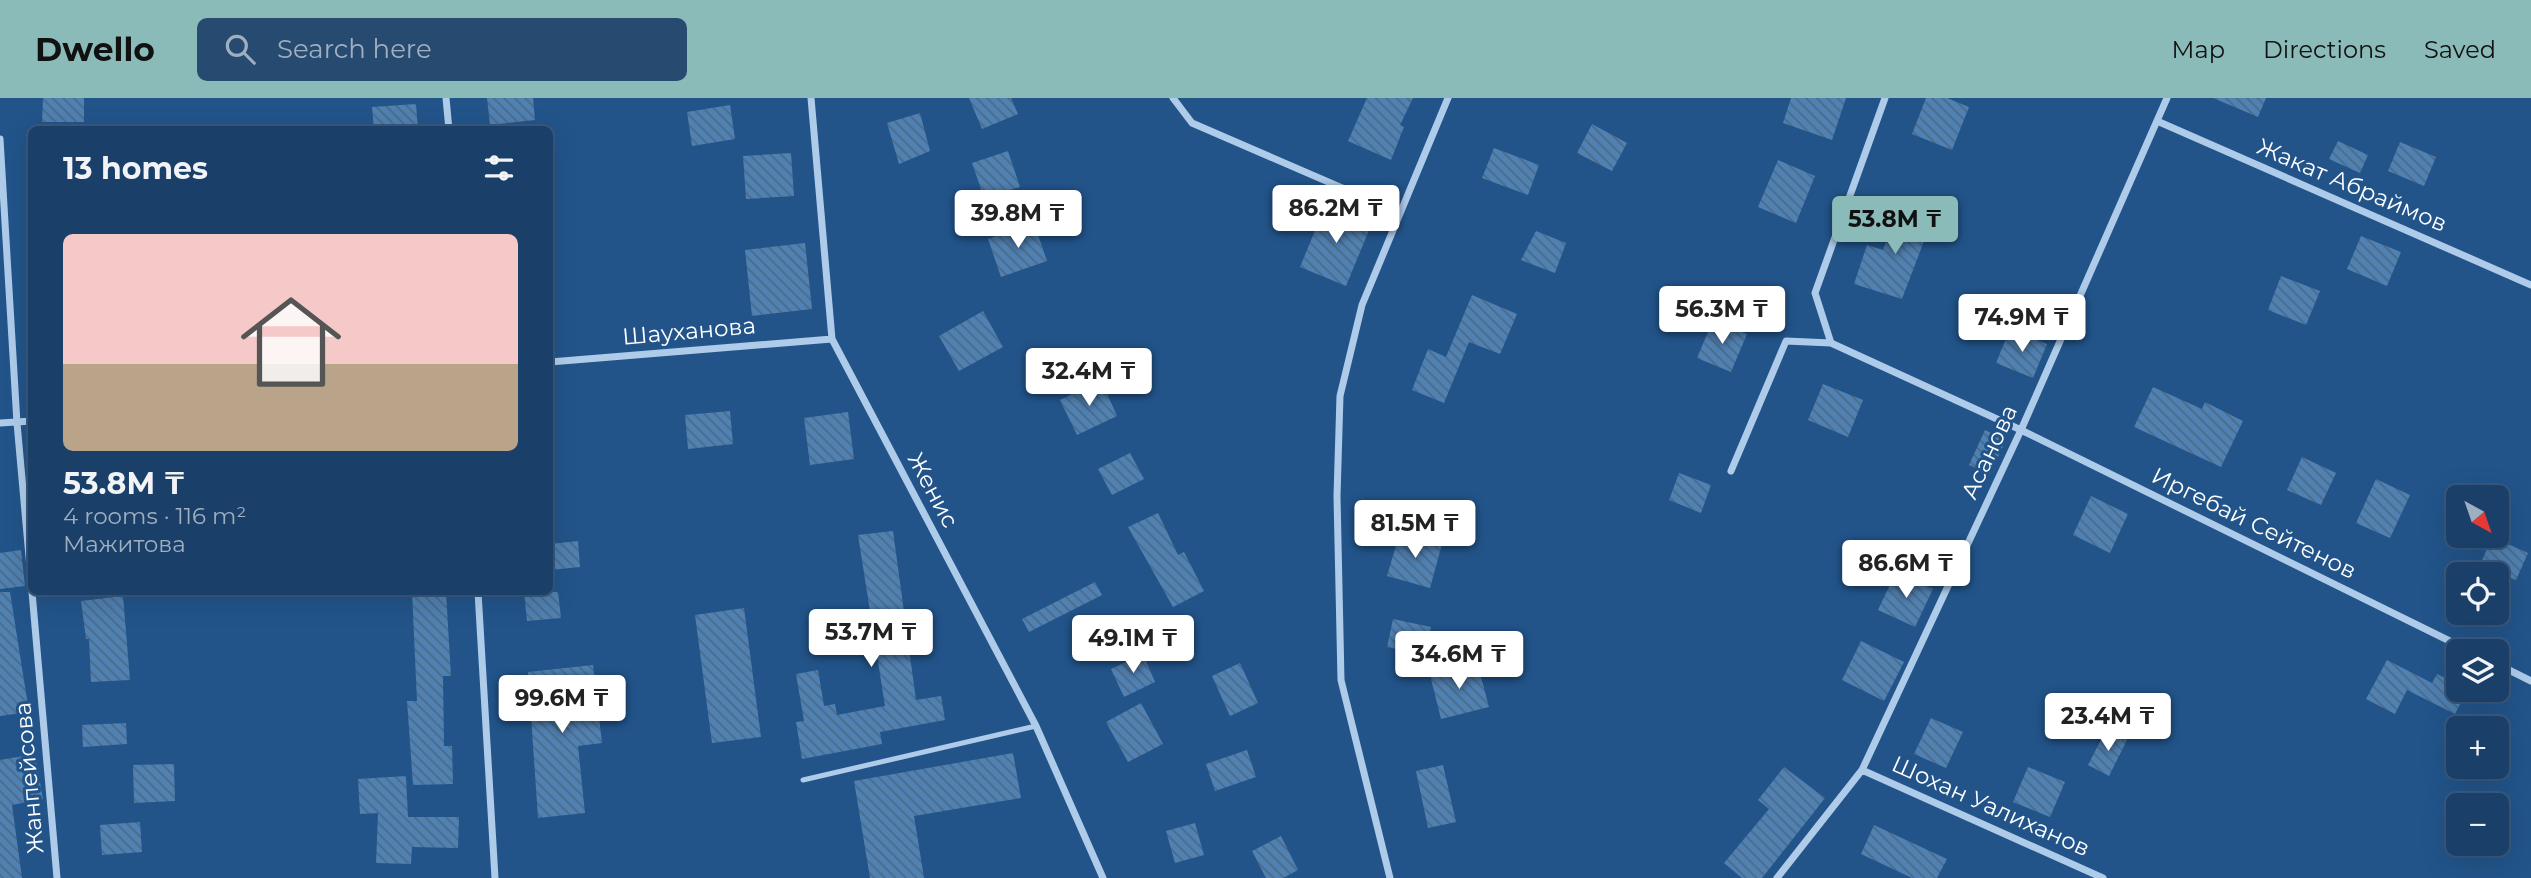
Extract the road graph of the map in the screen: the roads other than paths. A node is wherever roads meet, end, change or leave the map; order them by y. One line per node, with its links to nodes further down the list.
1 (446, 98): 8 (street)
2 (811, 98): 12 (street, Женис)
3 (1173, 98): 10 (street)
4 (1448, 98): 10 (street)
5 (1885, 98): 13 (street)
6 (2167, 98): 7 (street, Асанова)
7 (2157, 121): 11 (street, Жакат Абраймов); 18 (street, Асанова)
8 (449, 126)
9 (0, 139): 17 (street, Жанпейсова)
10 (1400, 213): 32 (street)
11 (2531, 285)
12 (832, 339): 14 (street, Шауханова); 26 (street, Женис)
13 (1831, 343): 18 (street, Иргебай Сейтенов); 19 (street)
14 (553, 362)
15 (28, 422): 17 (street)
16 (0, 423): 17 (street)
17 (17, 423): 20 (street, Жанпейсова)
18 (2021, 430): 23 (street, Иргебай Сейтенов); 27 (street, Асанова)
19 (1731, 471)
20 (28, 546)
21 (32, 595): 29 (street, Жанпейсова)
22 (478, 595): 30 (street)
23 (2446, 639)
24 (2509, 670): 25 (street)
25 (2531, 681)
26 (1036, 726): 28 (lane); 31 (street, Женис)
27 (1862, 770): 33 (street, Асанова); 34 (street, Шохан Уалиханов)
28 (803, 780)
29 (57, 878)
30 (495, 878)
31 (1103, 878)
32 (1390, 878)
33 (1776, 878)
34 (2103, 878)

